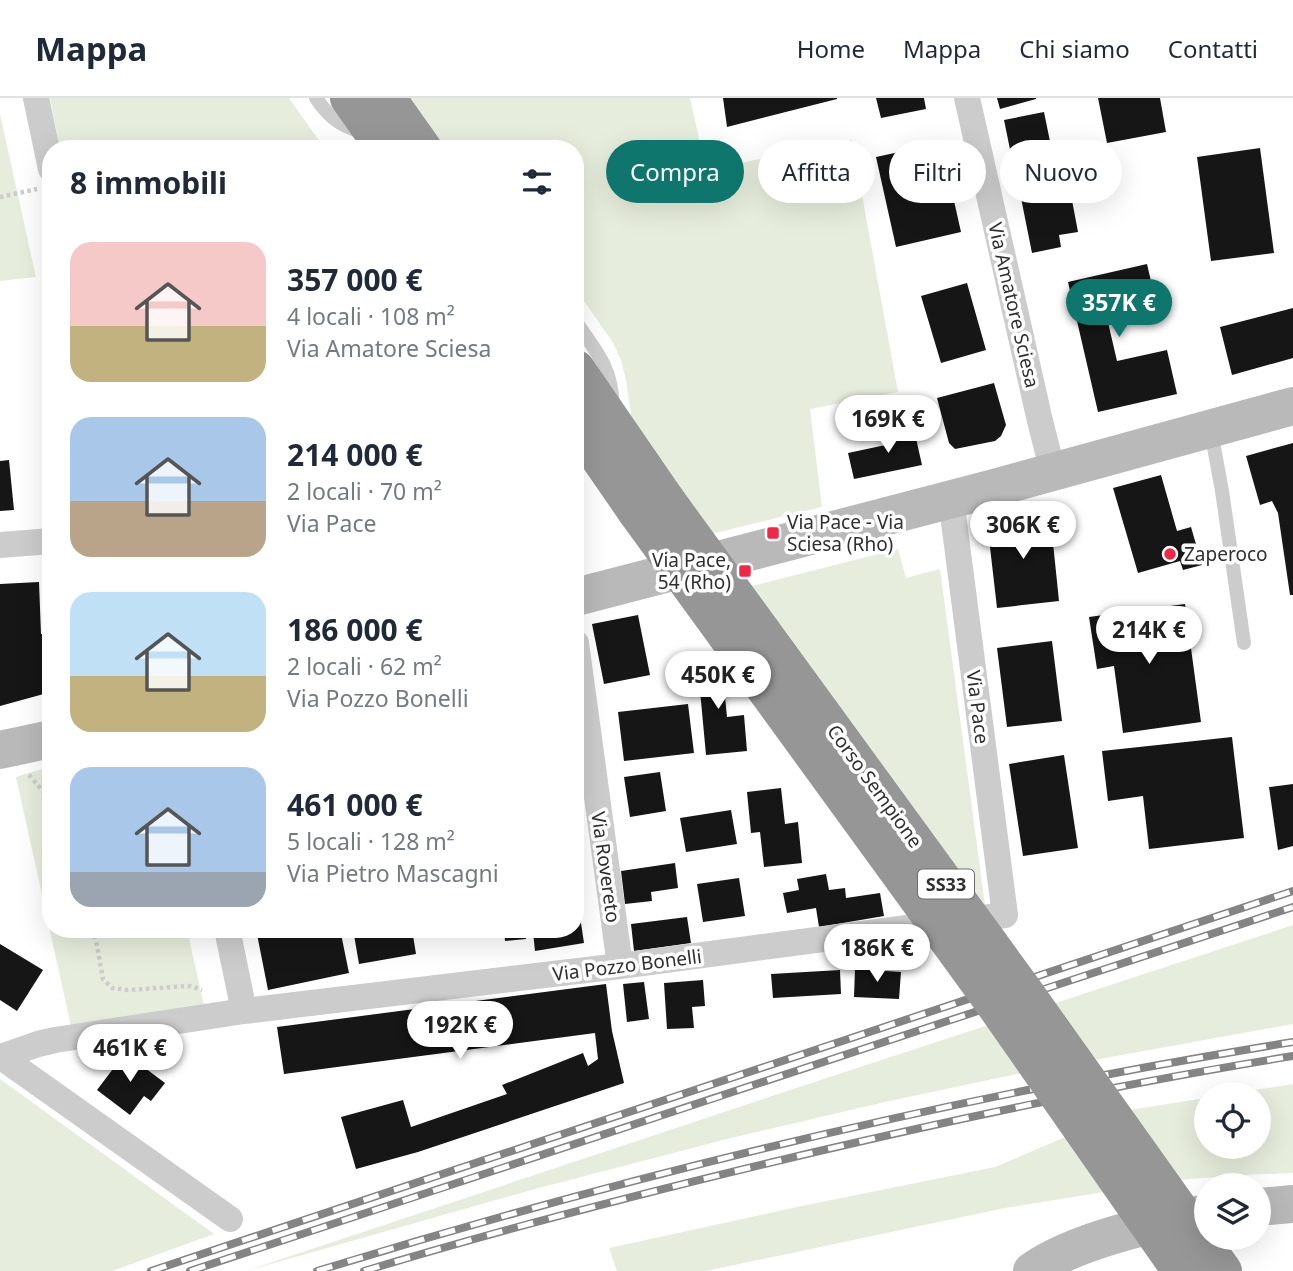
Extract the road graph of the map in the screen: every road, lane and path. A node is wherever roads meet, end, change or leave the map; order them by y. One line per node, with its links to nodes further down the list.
1 (36, 98): 9 (street)
2 (316, 98): 6 (lane)
3 (349, 98): 7 (highway)
4 (387, 98): 8 (highway)
5 (967, 98): 18 (street, Via Amatore Sciesa)
6 (374, 140)
7 (379, 140)
8 (417, 140)
9 (42, 159)
10 (42, 180): 11 (path)
11 (0, 197)
12 (584, 335): 15 (lane)
13 (584, 381): 15 (highway, Corso Sempione / SS33)
14 (1293, 406): 16 (street)
15 (613, 424): 20 (highway, Corso Sempione / SS33)
16 (1210, 429): 18 (street); 24 (lane)
17 (584, 433): 20 (highway, Corso Sempione / SS33)
18 (1053, 472): 19 (street)
19 (951, 499): 23 (street); 28 (street, Via Pace)
20 (651, 506): 39 (highway, Corso Sempione / SS33, bridge); 40 (highway, Corso Sempione / SS33, bridge)
21 (42, 542): 22 (street)
22 (0, 544)
23 (584, 595)
24 (1244, 643)
25 (584, 702): 31 (street, Via Rovereto)
26 (19, 752): 27 (path)
27 (42, 787)
28 (1005, 915): 31 (street, Via Pozzo Bonelli)
29 (95, 938): 32 (path)
30 (229, 938): 32 (street)
31 (620, 966): 32 (street, Via Pozzo Bonelli)
32 (244, 1011): 33 (street, Via Pozzo Bonelli)
33 (1, 1057): 37 (street)
34 (1293, 1204): 35 (street)
35 (1271, 1206)
36 (1194, 1216): 38 (street)
37 (230, 1219)
38 (1032, 1271)
39 (1181, 1271)
40 (1223, 1271)

